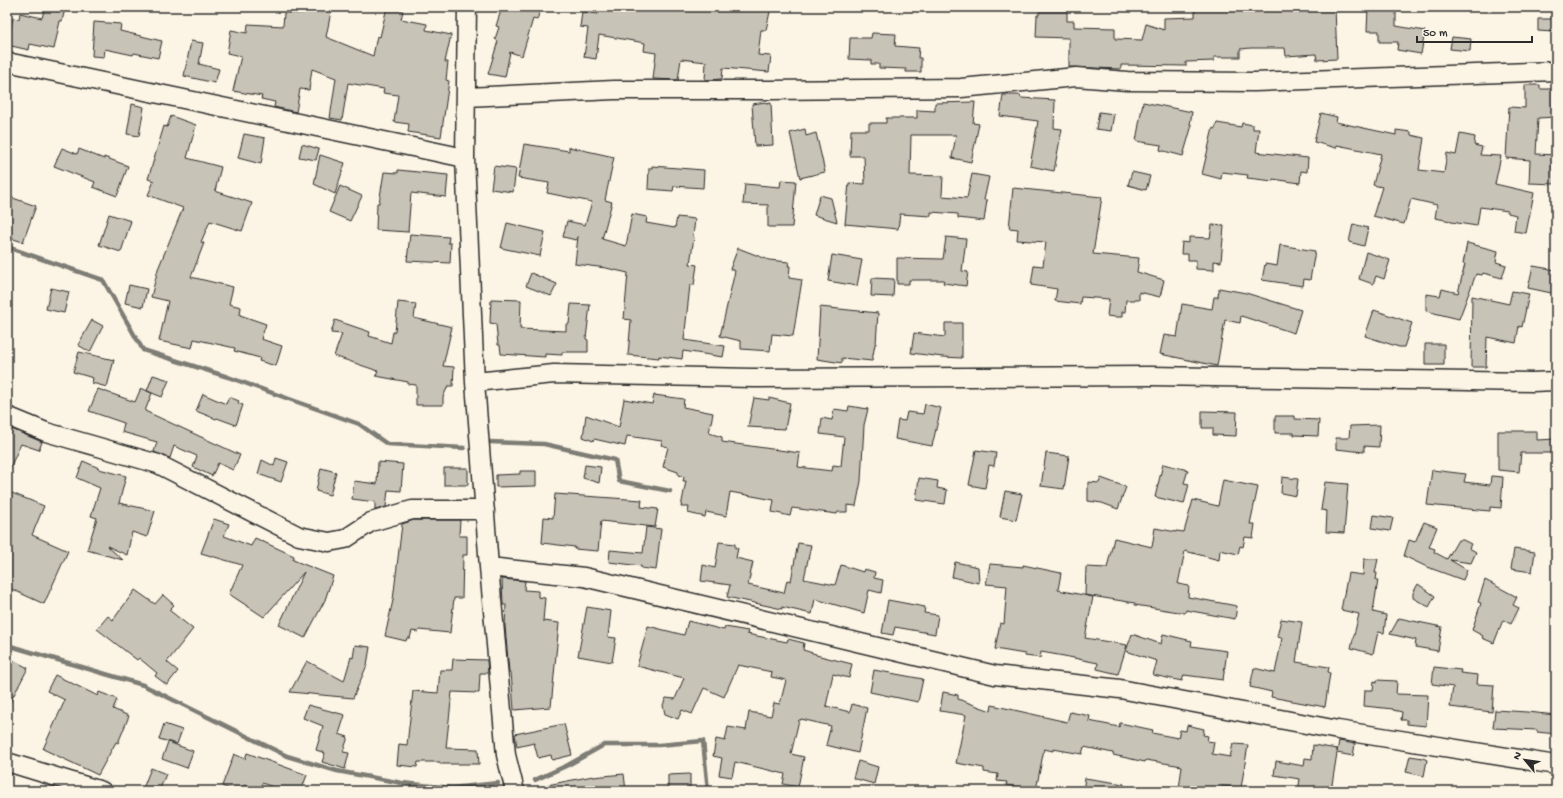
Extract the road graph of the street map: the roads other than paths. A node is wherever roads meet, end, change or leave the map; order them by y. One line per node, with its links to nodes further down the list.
1 (467, 7): 4 (street)
2 (7, 62): 5 (street)
3 (1556, 70): 4 (street)
4 (467, 97): 5 (street)
5 (465, 158): 7 (street)
6 (1556, 381): 7 (street)
7 (475, 382): 9 (street)
8 (7, 416): 9 (street)
9 (484, 510): 10 (street)
10 (489, 567): 12 (street); 14 (street)
11 (7, 762): 13 (street)
12 (1556, 765)
13 (102, 791)
14 (515, 791)

